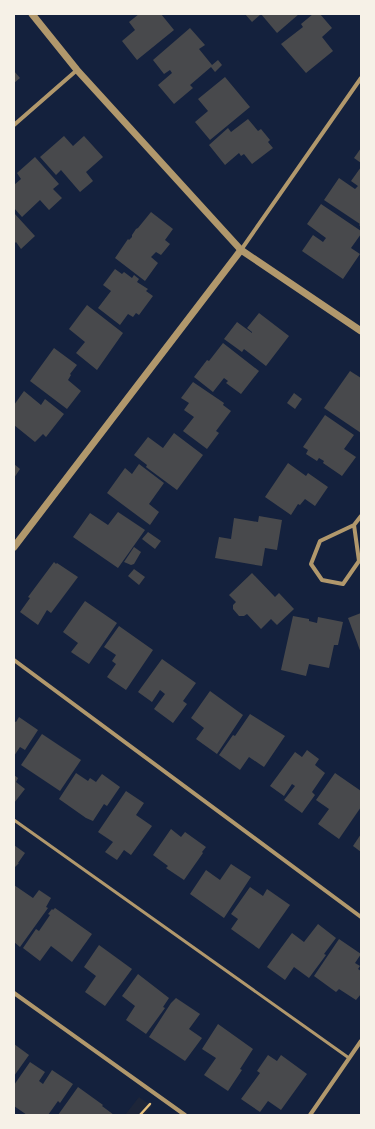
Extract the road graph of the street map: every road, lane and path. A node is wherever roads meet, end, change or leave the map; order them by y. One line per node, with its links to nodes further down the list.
1 (32, 14): 2 (street)
2 (77, 70): 4 (street); 5 (street)
3 (361, 78): 5 (street)
4 (14, 125)
5 (241, 250): 6 (street); 9 (street)
6 (361, 331)
7 (361, 516): 8 (street)
8 (354, 525): 8 (street)
9 (14, 547)
10 (14, 660): 12 (street)
11 (14, 820): 15 (lane)
12 (361, 917)
13 (14, 993): 16 (street)
14 (361, 1041): 15 (street)
15 (349, 1058): 17 (street)
16 (185, 1115)
17 (310, 1115)

